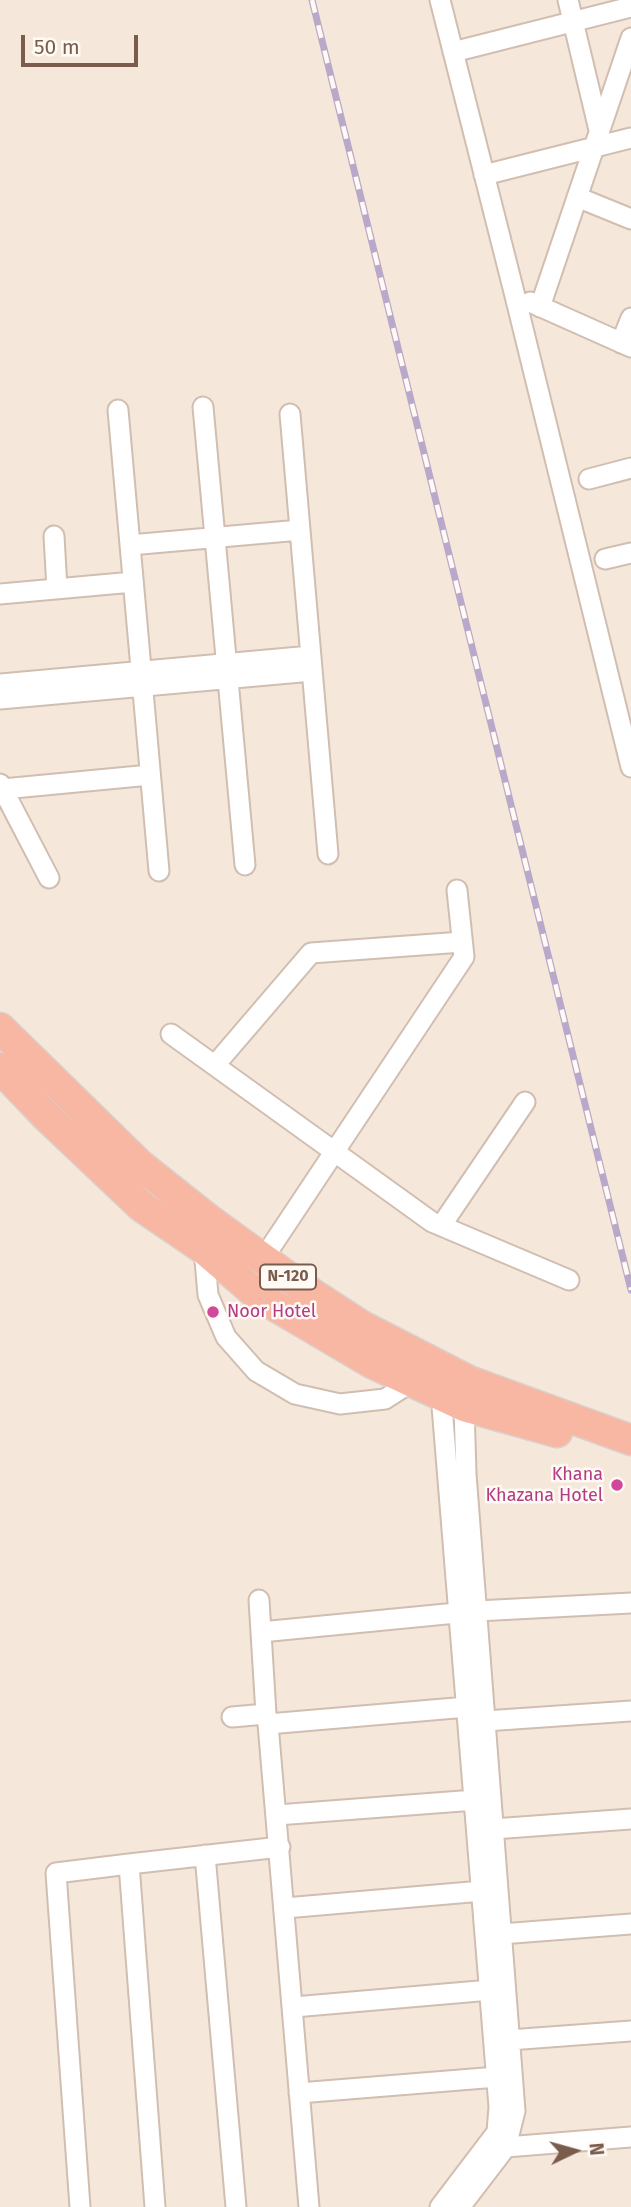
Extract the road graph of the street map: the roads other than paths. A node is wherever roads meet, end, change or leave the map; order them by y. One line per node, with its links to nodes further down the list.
1 (440, 0): 6 (street)
2 (568, 0): 4 (street)
3 (631, 7): 4 (street)
4 (572, 21): 6 (street); 8 (street)
5 (631, 37): 8 (street)
6 (453, 52): 9 (street)
7 (631, 138): 8 (street)
8 (597, 139): 9 (street); 10 (street)
9 (484, 175): 12 (street)
10 (577, 197): 11 (street); 13 (street)
11 (631, 219)
12 (515, 296): 13 (street); 35 (street)
13 (540, 307): 15 (street)
14 (631, 318): 15 (street)
15 (626, 345)
16 (203, 407): 23 (street)
17 (118, 410): 24 (street)
18 (290, 414): 21 (street)
19 (631, 468): 20 (street)
20 (589, 479)
21 (300, 530): 23 (street); 30 (street)
22 (54, 536): 28 (street)
23 (215, 538): 24 (street); 31 (street)
24 (130, 545): 27 (street)
25 (631, 553): 26 (street)
26 (605, 559)
27 (133, 582): 28 (street); 32 (street)
28 (57, 589): 29 (street)
29 (0, 594)
30 (311, 664): 31 (street); 38 (street)
31 (227, 671): 32 (street); 39 (street)
32 (142, 679): 33 (street); 34 (street); 36 (street)
33 (0, 684)
34 (0, 699)
35 (631, 767)
36 (150, 775): 37 (street); 40 (street)
37 (1, 787): 41 (street)
38 (328, 854)
39 (245, 865)
40 (159, 871)
41 (49, 878)
42 (457, 890): 43 (street)
43 (462, 942): 46 (street); 49 (street)
44 (0, 1028): 52 (highway, N-120)
45 (171, 1034): 46 (street)
46 (215, 1065): 49 (street)
47 (0, 1068): 51 (highway, N-120)
48 (525, 1102): 50 (street)
49 (334, 1151): 50 (street); 52 (street)
50 (441, 1226): 53 (street)
51 (204, 1249): 54 (highway, N-120); 54 (street)
52 (263, 1259): 56 (highway, N-120)
53 (569, 1280)
54 (413, 1381): 55 (highway, N-120)
55 (453, 1400): 57 (highway, N-120); 60 (street)
56 (631, 1440)
57 (631, 1454)
58 (259, 1600): 61 (street)
59 (631, 1603): 60 (street)
60 (468, 1612): 61 (street); 62 (street); 66 (street)
61 (261, 1632): 65 (street)
62 (467, 1707): 65 (street); 66 (street); 67 (street)
63 (631, 1711): 66 (street)
64 (232, 1717): 65 (street)
65 (267, 1719): 68 (street)
66 (485, 1721): 70 (street)
67 (475, 1800): 68 (street); 74 (street)
68 (277, 1815): 71 (street)
69 (631, 1819): 70 (street)
70 (493, 1829): 77 (street)
71 (279, 1847): 72 (street); 75 (street)
72 (205, 1855): 73 (street); 88 (street)
73 (129, 1864): 86 (street); 87 (street)
74 (482, 1891): 75 (street); 78 (street)
75 (285, 1908): 79 (street)
76 (631, 1924): 77 (street)
77 (502, 1934): 78 (street)
78 (498, 1989): 79 (street); 81 (street); 82 (street)
79 (294, 2007): 83 (street)
80 (631, 2031): 81 (street)
81 (509, 2040): 85 (street)
82 (497, 2077): 83 (street); 90 (street)
83 (299, 2093): 89 (street)
84 (631, 2137): 85 (street)
85 (506, 2147): 91 (street)
86 (80, 2207)
87 (155, 2207)
88 (236, 2207)
89 (309, 2207)
90 (440, 2207)
91 (460, 2207)

